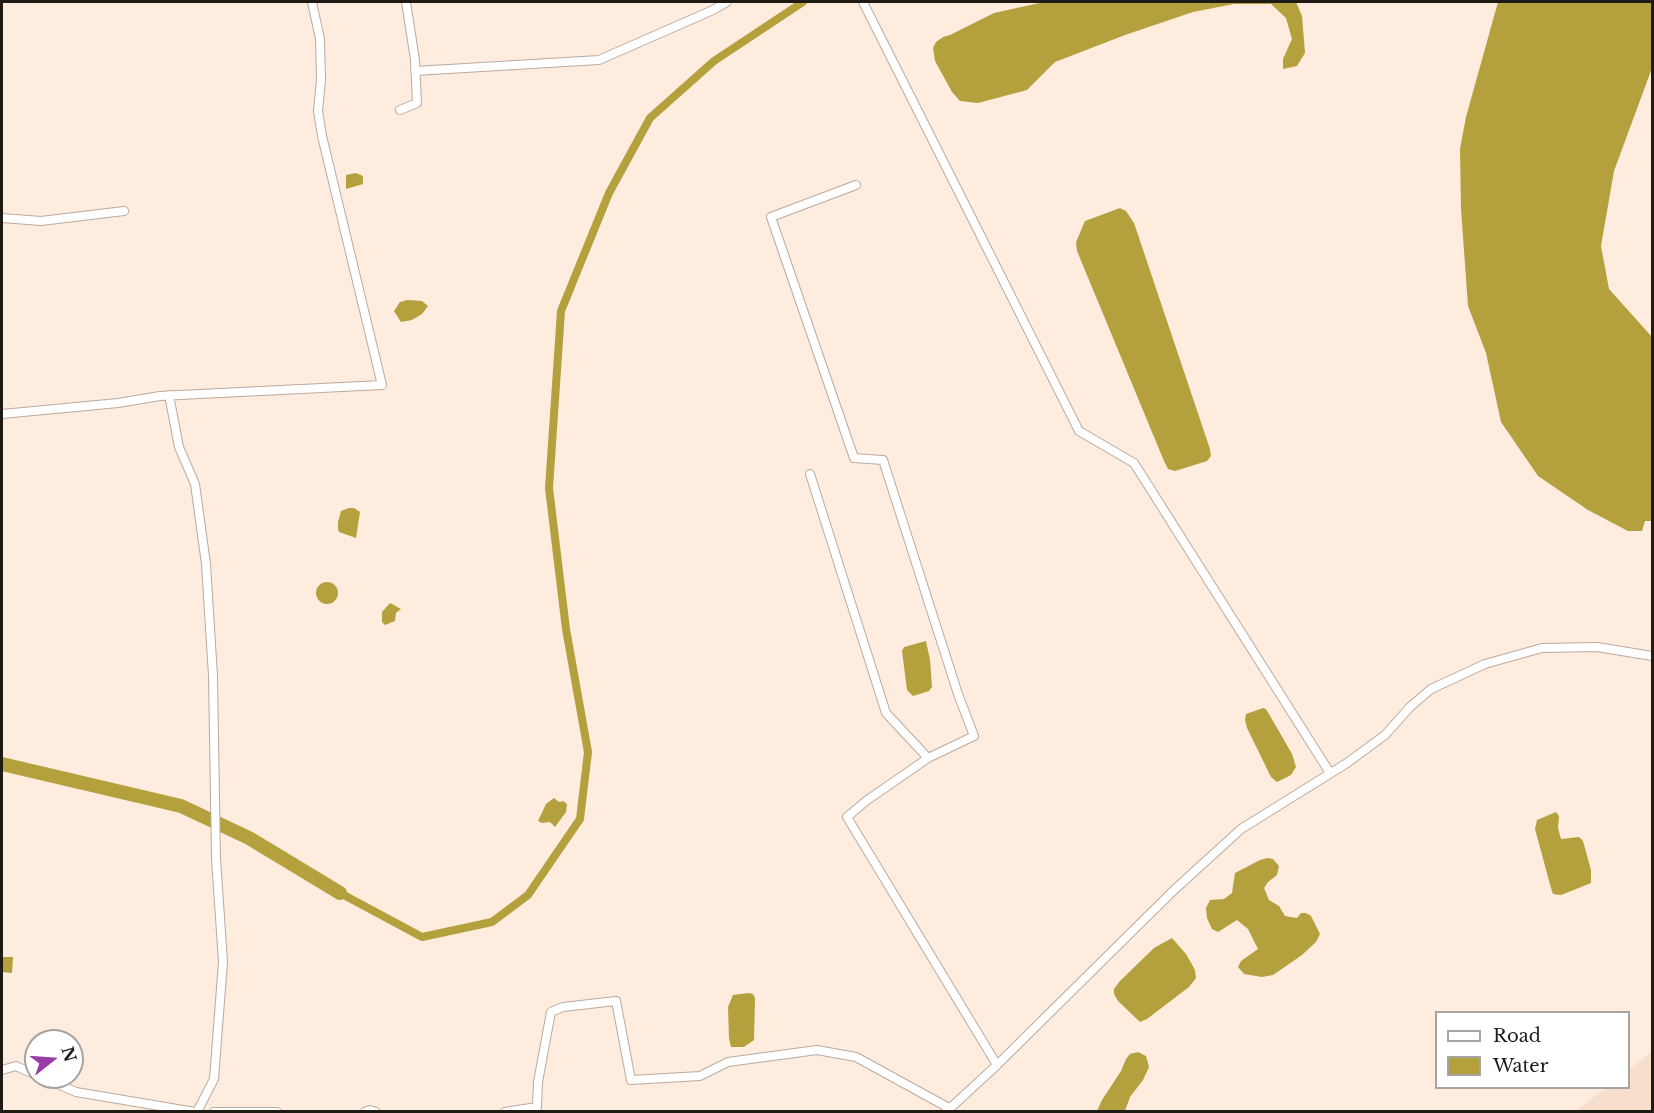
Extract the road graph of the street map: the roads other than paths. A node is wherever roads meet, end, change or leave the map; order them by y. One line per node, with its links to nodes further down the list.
1 (312, 2): 10 (street)
2 (406, 2): 5 (street)
3 (727, 2): 5 (street)
4 (863, 2): 15 (street)
5 (416, 71): 6 (street)
6 (400, 110)
7 (856, 185): 14 (street)
8 (124, 212): 9 (street)
9 (2, 218)
10 (169, 395): 11 (street); 21 (street)
11 (2, 414)
12 (810, 474): 14 (street)
13 (1653, 656): 15 (street)
14 (928, 758): 16 (street)
15 (1330, 773): 16 (street)
16 (997, 1065): 20 (street)
17 (2, 1070): 18 (street)
18 (24, 1070)
19 (69, 1089): 21 (street)
20 (948, 1110): 26 (street)
21 (196, 1112)
22 (214, 1112): 23 (street)
23 (277, 1112)
24 (365, 1112): 25 (street)
25 (376, 1112)
26 (505, 1112)

